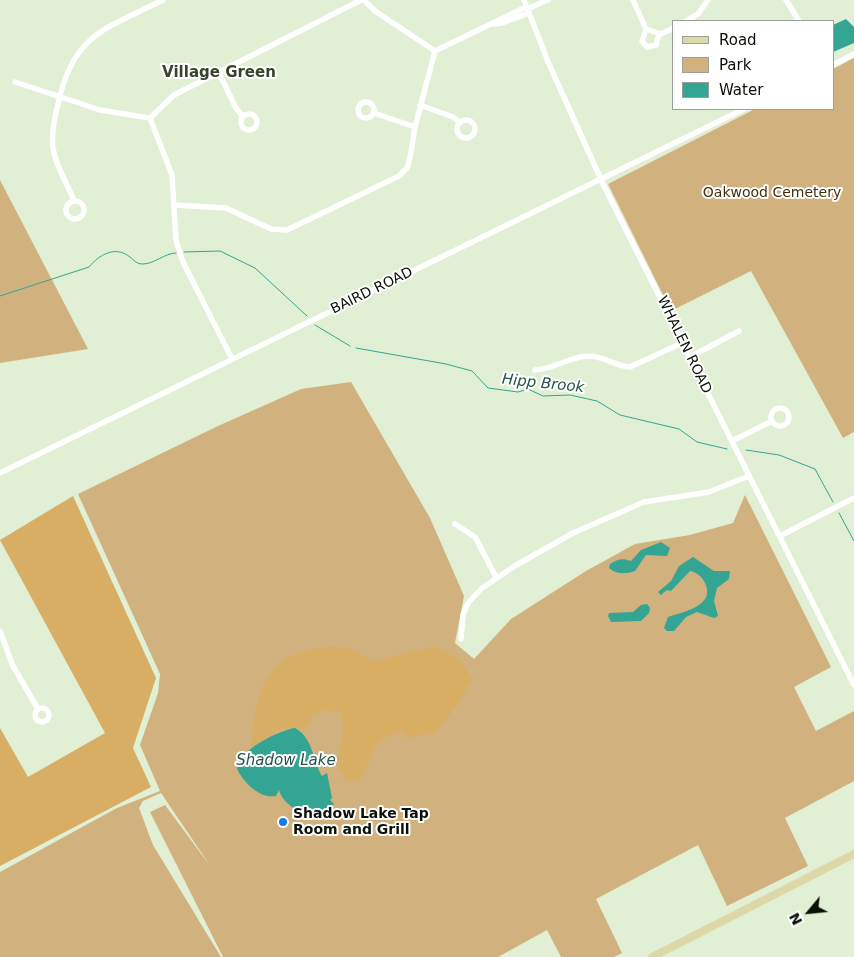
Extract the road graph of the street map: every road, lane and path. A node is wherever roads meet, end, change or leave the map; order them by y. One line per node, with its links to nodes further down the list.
1 (162, 0): 19 (street)
2 (362, 0): 14 (street); 17 (street)
3 (524, 0): 8 (street, WHALEN ROAD)
4 (548, 0): 8 (street)
5 (633, 0): 12 (street)
6 (708, 0): 9 (street)
7 (786, 0): 10 (street)
8 (527, 10): 14 (street); 27 (street, WHALEN ROAD)
9 (688, 20)
10 (799, 20)
11 (672, 28): 13 (street)
12 (646, 29): 13 (street); 13 (street)
13 (659, 34)
14 (435, 51): 20 (street)
15 (854, 54): 16 (street)
16 (834, 64)
17 (219, 73): 23 (street); 24 (street)
18 (15, 82): 19 (street)
19 (59, 98): 24 (street); 28 (street)
20 (420, 105): 25 (street); 26 (street)
21 (742, 110): 27 (street, BAIRD ROAD)
22 (374, 113): 26 (street)
23 (243, 117)
24 (150, 118): 29 (street)
25 (460, 123)
26 (415, 127): 29 (street)
27 (601, 180): 31 (street, WHALEN ROAD); 33 (street, BAIRD ROAD)
28 (74, 202)
29 (174, 204): 33 (street)
30 (739, 331): 32 (street)
31 (682, 343): 32 (street, WHALEN ROAD); 34 (street)
32 (690, 357): 36 (street, WHALEN ROAD)
33 (232, 359): 37 (street, BAIRD ROAD)
34 (535, 370)
35 (772, 421): 36 (street)
36 (732, 441): 38 (street, WHALEN ROAD)
37 (0, 473)
38 (750, 476): 41 (street, WHALEN ROAD); 42 (street)
39 (854, 498): 41 (street)
40 (455, 524): 42 (street)
41 (780, 536): 45 (street, WHALEN ROAD)
42 (496, 578): 44 (street)
43 (0, 631): 46 (street)
44 (461, 639)
45 (854, 685)
46 (38, 709)
47 (854, 854): 48 (main road)
48 (652, 957)

